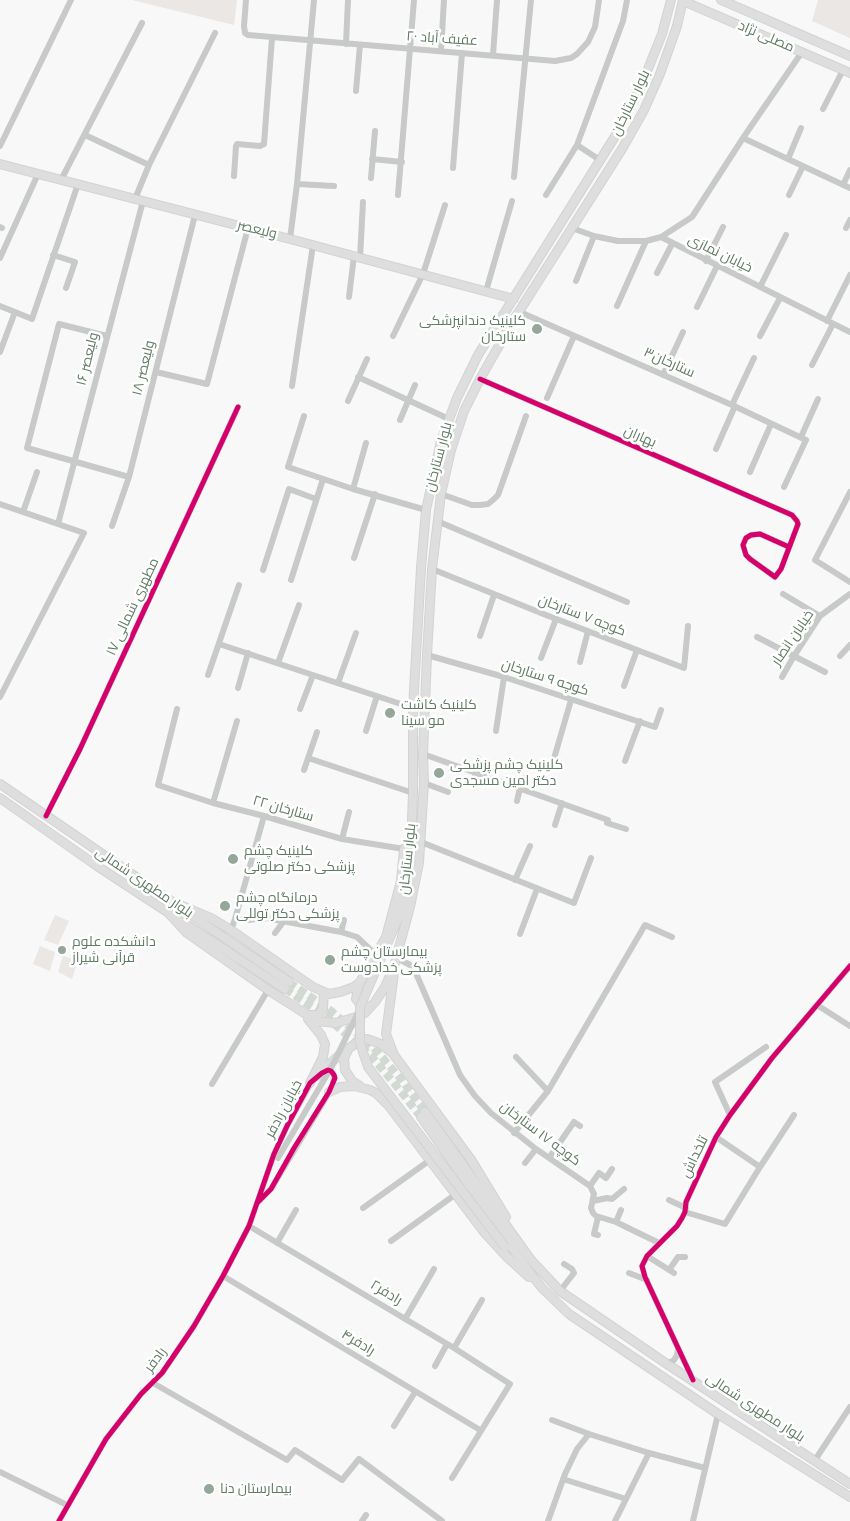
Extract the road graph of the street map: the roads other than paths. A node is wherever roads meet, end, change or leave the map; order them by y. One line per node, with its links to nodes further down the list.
1 (71, 0): 38 (street)
2 (246, 0): 18 (street, عفیف آباد ۲۰)
3 (314, 0): 19 (street)
4 (348, 0): 20 (street)
5 (414, 0): 22 (street)
6 (444, 0): 23 (street)
7 (497, 0): 26 (street)
8 (531, 0): 28 (street)
9 (599, 0): 28 (street, عفیف آباد ۲۰)
10 (628, 0): 37 (street)
11 (671, 0): 36 (main road, بلوار ستارخان)
12 (683, 0): 16 (main road, مصلی نژاد); 39 (main road, بلوار ستارخان)
13 (721, 0): 14 (main road, مصلی نژاد)
14 (758, 15): 16 (main road); 27 (main road, مصلی نژاد)
15 (142, 22): 34 (street)
16 (754, 32): 24 (main road, مصلی نژاد)
17 (215, 33): 45 (street, ۱۶ ولیعصر)
18 (272, 38): 19 (street, عفیف آباد ۲۰); 50 (street)
19 (310, 41): 20 (street, عفیف آباد ۲۰); 55 (street)
20 (346, 44): 21 (street, عفیف آباد ۲۰)
21 (360, 45): 22 (street, عفیف آباد ۲۰); 30 (street)
22 (410, 49): 23 (street, عفیف آباد ۲۰); 43 (street)
23 (440, 51): 25 (street, عفیف آباد ۲۰)
24 (802, 52): 29 (main road, مصلی نژاد); 35 (street)
25 (462, 53): 26 (street, عفیف آباد ۲۰); 47 (street)
26 (493, 55): 28 (street, عفیف آباد ۲۰)
27 (850, 56)
28 (526, 59): 51 (street)
29 (847, 71): 31 (street)
30 (356, 91)
31 (823, 109)
32 (801, 128): 41 (street)
33 (375, 131): 40 (street)
34 (85, 135): 45 (street); 53 (street)
35 (743, 138): 41 (street); 74 (street)
36 (612, 143): 39 (main road); 42 (main road, بلوار ستارخان)
37 (577, 145): 42 (street); 59 (street)
38 (0, 146)
39 (622, 149): 70 (main road, بلوار ستارخان)
40 (372, 159): 43 (street); 52 (street)
41 (788, 159): 46 (street)
42 (600, 160): 93 (main road, بلوار ستارخان)
43 (402, 162): 61 (street)
44 (0, 164): 49 (main road, ولیعصر)
45 (149, 165): 62 (street, ۱۶ ولیعصر)
46 (803, 166): 56 (street); 60 (street)
47 (453, 168)
48 (850, 170): 56 (street)
49 (38, 174): 53 (main road, ولیعصر); 81 (street)
50 (234, 176)
51 (514, 177)
52 (371, 178)
53 (61, 180): 54 (main road, ولیعصر)
54 (78, 184): 62 (main road, ولیعصر); 79 (street)
55 (297, 184): 57 (street); 75 (street)
56 (843, 185): 58 (street)
57 (334, 186)
58 (850, 188)
59 (546, 195)
60 (789, 195)
61 (398, 196)
62 (139, 200): 66 (main road, ولیعصر); 102 (street, ۱۶ ولیعصر)
63 (512, 201): 90 (street)
64 (363, 202): 80 (street)
65 (444, 205): 85 (street)
66 (195, 214): 69 (main road, ولیعصر); 110 (street, ۱۸ ولیعصر)
67 (850, 220): 71 (street)
68 (723, 226): 82 (street)
69 (248, 228): 75 (main road, ولیعصر); 110 (street)
70 (572, 228): 73 (street); 98 (main road, بلوار ستارخان)
71 (846, 228)
72 (786, 234): 88 (street)
73 (594, 236): 76 (street); 87 (street)
74 (661, 237): 76 (street); 77 (street, خیابان نمازی)
75 (290, 239): 78 (main road, ولیعصر)
76 (646, 241): 95 (street)
77 (672, 244): 82 (street, خیابان نمازی); 84 (street)
78 (313, 245): 80 (main road, ولیعصر); 115 (street)
79 (54, 255): 89 (street); 97 (street)
80 (357, 257): 85 (main road, ولیعصر); 91 (street)
81 (0, 258)
82 (706, 260): 83 (street, خیابان نمازی)
83 (718, 266): 88 (street, خیابان نمازی); 96 (street)
84 (657, 273)
85 (423, 274): 90 (main road, ولیعصر); 103 (street)
86 (850, 275): 99 (street)
87 (576, 281)
88 (760, 287): 92 (street, خیابان نمازی)
89 (66, 288)
90 (486, 291): 93 (main road, ولیعصر)
91 (349, 296)
92 (780, 298): 99 (street, خیابان نمازی); 105 (street)
93 (514, 299): 124 (main road, بلوار ستارخان)
94 (0, 306): 97 (street)
95 (617, 306)
96 (697, 307)
97 (15, 312): 106 (street)
98 (520, 312): 104 (street, ستارخان۳); 113 (main road, بلوار ستارخان)
99 (830, 322): 101 (street, خیابان نمازی); 109 (street)
100 (683, 332): 111 (street)
101 (850, 332)
102 (107, 336): 130 (street, ۱۶ ولیعصر); 130 (street)
103 (393, 336)
104 (574, 336): 111 (street, ستارخان۳); 116 (street)
105 (760, 336)
106 (0, 352)
107 (754, 358): 120 (street)
108 (367, 359): 112 (street)
109 (812, 365)
110 (156, 372): 133 (street, ۱۸ ولیعصر)
111 (663, 375): 120 (street, ستارخان۳)
112 (358, 377): 118 (street); 119 (street)
113 (480, 378): 139 (main road, بلوار ستارخان); 147 (street, بهاران)
114 (415, 385): 119 (street)
115 (292, 386)
116 (547, 398)
117 (818, 399): 127 (street)
118 (348, 401)
119 (408, 401): 124 (street); 125 (street)
120 (733, 406): 126 (street, ستارخان۳); 129 (street)
121 (238, 407): 215 (street, ۱۷ مطهری شمالی)
122 (304, 416): 134 (street)
123 (526, 416): 139 (street)
124 (449, 419): 142 (main road, بلوار ستارخان)
125 (400, 420)
126 (771, 424): 127 (street, ستارخان۳); 132 (street)
127 (804, 438): 135 (street)
128 (366, 443): 136 (street)
129 (716, 449)
130 (75, 462): 133 (street); 145 (street, ۱۶ ولیعصر)
131 (37, 472): 143 (street)
132 (750, 472)
133 (130, 477): 146 (street, ۱۸ ولیعصر)
134 (323, 479): 136 (street); 140 (street)
135 (784, 487)
136 (353, 488): 138 (street)
137 (850, 492): 152 (street)
138 (375, 494): 142 (street); 148 (street)
139 (441, 494): 144 (main road, بلوار ستارخان)
140 (316, 499): 150 (street); 151 (street)
141 (0, 504): 143 (street)
142 (426, 510): 187 (main road, بلوار ستارخان)
143 (23, 512): 145 (street)
144 (437, 522): 149 (main road, بلوار ستارخان); 157 (street)
145 (58, 524): 185 (street)
146 (112, 526)
147 (789, 547): 147 (street)
148 (354, 558)
149 (432, 569): 156 (street, کوچه ۷ ستارخان); 170 (main road, بلوار ستارخان)
150 (263, 570)
151 (291, 580)
152 (850, 582)
153 (239, 585): 166 (street)
154 (783, 594): 159 (street)
155 (850, 594): 159 (street, خیابان انصار)
156 (494, 595): 160 (street, کوچه ۷ ستارخان); 164 (street)
157 (627, 602)
158 (299, 605): 175 (street)
159 (820, 616): 171 (street, خیابان انصار)
160 (556, 619): 162 (street, کوچه ۷ ستارخان); 173 (street)
161 (688, 626): 168 (street, کوچه ۷ ستارخان)
162 (588, 631): 168 (street, کوچه ۷ ستارخان); 174 (street)
163 (356, 632): 181 (street)
164 (480, 636)
165 (757, 637): 171 (street)
166 (219, 644): 169 (street); 177 (street)
167 (850, 645): 172 (street)
168 (637, 650): 182 (street)
169 (248, 653): 175 (street); 183 (street)
170 (427, 655): 179 (street, کوچه ۹ ستارخان); 196 (main road, بلوار ستارخان)
171 (794, 656): 176 (street); 180 (street, خیابان انصار)
172 (840, 656)
173 (541, 658)
174 (580, 662)
175 (278, 663): 178 (street)
176 (825, 672)
177 (208, 675)
178 (313, 675): 181 (street); 189 (street)
179 (504, 677): 186 (street, کوچه ۹ ستارخان); 194 (street)
180 (782, 677)
181 (338, 683): 184 (street)
182 (624, 686)
183 (238, 688)
184 (377, 696): 187 (street); 193 (street)
185 (0, 697)
186 (572, 700): 191 (street, کوچه ۹ ستارخان); 200 (street)
187 (413, 708): 209 (main road, بلوار ستارخان)
188 (177, 709): 212 (street, ۲۲ ستارخان)
189 (300, 709)
190 (662, 710): 191 (street, کوچه ۹ ستارخان)
191 (640, 721): 199 (street)
192 (237, 722): 212 (street)
193 (366, 730)
194 (496, 731)
195 (317, 732): 197 (street)
196 (423, 754): 202 (street); 205 (main road, بلوار ستارخان)
197 (308, 758): 201 (street); 209 (street)
198 (478, 758): 202 (street)
199 (625, 761)
200 (553, 762)
201 (304, 770)
202 (475, 772): 206 (street); 207 (street)
203 (525, 778): 207 (street)
204 (0, 784): 215 (main road, بلوار مطهرى شمالى)
205 (424, 784): 208 (street); 221 (main road, بلوار ستارخان)
206 (473, 784)
207 (521, 788): 211 (street); 213 (street)
208 (448, 792)
209 (413, 793): 219 (main road, بلوار ستارخان)
210 (0, 798): 228 (main road, بلوار مطهرى شمالى)
211 (517, 801)
212 (213, 803): 216 (street, ۲۲ ستارخان)
213 (562, 803): 217 (street); 218 (street)
214 (349, 812): 220 (street)
215 (46, 816): 227 (main road, بلوار مطهرى شمالى)
216 (264, 816): 220 (street, ۲۲ ستارخان); 229 (street)
217 (555, 826)
218 (626, 829)
219 (412, 838): 223 (main road); 245 (main road, بلوار ستارخان, bridge)
220 (342, 839): 223 (street, ۲۲ ستارخان)
221 (421, 842): 225 (street); 238 (main road, بلوار ستارخان)
222 (530, 846): 225 (street)
223 (404, 849): 237 (main road)
224 (591, 858): 226 (street)
225 (515, 880): 226 (street)
226 (537, 889): 235 (street)
227 (171, 901): 228 (main road, بلوار مطهرى شمالى); 232 (main road)
228 (165, 909): 241 (main road)
229 (235, 919): 231 (street); 232 (street)
230 (344, 920): 233 (street)
231 (284, 921): 233 (street); 234 (street)
232 (231, 930): 242 (main road)
233 (341, 932): 237 (street)
234 (275, 933)
235 (520, 934)
236 (672, 937): 255 (street)
237 (376, 955): 240 (main road)
238 (396, 962): 243 (main road); 250 (main road); 260 (street, کوچه ۱۷ ستارخان)
239 (850, 966): 244 (street, تلخداش)
240 (359, 983): 242 (main road); 243 (main road)
241 (268, 990): 246 (main road); 253 (street)
242 (324, 992): 246 (main road)
243 (377, 999): 246 (main road)
244 (817, 1005): 247 (street); 257 (street, تلخداش)
245 (360, 1007): 273 (street, bridge); 293 (main road, bridge)
246 (304, 1014): 252 (main road)
247 (850, 1026)
248 (766, 1047): 257 (street)
249 (349, 1048): 250 (main road); 252 (main road); 254 (main road)
250 (394, 1056): 287 (main road)
251 (516, 1057): 255 (street)
252 (310, 1083): 256 (street, خیابان رادفر); 273 (street, خیابان رادفر)
253 (212, 1084)
254 (370, 1090): 256 (main road); 264 (main road)
255 (548, 1091): 260 (street)
256 (329, 1092): 273 (street, خیابان رادفر)
257 (730, 1115): 261 (street, تلخداش)
258 (794, 1115): 266 (street)
259 (580, 1126): 263 (street)
260 (514, 1133): 262 (street, کوچه ۱۷ ستارخان)
261 (716, 1137): 266 (street); 277 (street, تلخداش)
262 (536, 1149): 263 (street, کوچه ۱۷ ستارخان); 265 (street)
263 (549, 1158): 268 (street, کوچه ۱۷ ستارخان)
264 (430, 1160): 270 (main road); 274 (street)
265 (525, 1163)
266 (760, 1167): 277 (street)
267 (612, 1169): 268 (street)
268 (590, 1186): 272 (street)
269 (624, 1189): 272 (street)
270 (456, 1194): 282 (street); 293 (main road)
271 (669, 1200): 277 (street)
272 (593, 1201): 278 (street)
273 (257, 1203): 280 (street, رادفر)
274 (364, 1208)
275 (296, 1210): 283 (street)
276 (621, 1210): 279 (street)
277 (685, 1210): 284 (street, تلخداش)
278 (598, 1217): 279 (street); 281 (street)
279 (616, 1222): 284 (street)
280 (249, 1226): 283 (street, رادفر۲); 291 (street, رادفر)
281 (598, 1235)
282 (391, 1241)
283 (277, 1243): 296 (street, رادفر۲)
284 (659, 1243): 285 (street, تلخداش)
285 (647, 1256): 286 (street); 292 (street)
286 (685, 1257)
287 (531, 1260): 293 (main road, بلوار مطهرى شمالى); 294 (main road, بلوار مطهرى شمالى)
288 (564, 1264): 294 (street)
289 (434, 1270): 296 (street)
290 (630, 1274): 292 (street)
291 (224, 1276): 303 (street, رادفر); 304 (street, رادفر۴)
292 (647, 1280): 299 (street)
293 (542, 1288): 306 (main road, بلوار مطهرى شمالى)
294 (560, 1291): 300 (main road, بلوار مطهرى شمالى)
295 (482, 1300): 298 (street)
296 (405, 1319): 297 (street, رادفر۲)
297 (447, 1344): 298 (street, رادفر۲); 301 (street)
298 (454, 1348): 309 (street, رادفر۲)
299 (678, 1348): 300 (street); 302 (street)
300 (668, 1364): 302 (main road, بلوار مطهرى شمالى)
301 (435, 1366)
302 (693, 1380): 312 (main road, بلوار مطهرى شمالى)
303 (153, 1383): 320 (street, رادفر); 322 (street)
304 (415, 1392): 308 (street); 309 (street, رادفر۴)
305 (850, 1407): 312 (street)
306 (718, 1414): 313 (street); 318 (main road, بلوار مطهرى شمالى)
307 (552, 1420): 310 (street)
308 (394, 1426)
309 (480, 1430): 315 (street)
310 (589, 1434): 311 (street); 316 (street)
311 (649, 1453): 313 (street); 319 (street)
312 (814, 1460): 317 (main road, بلوار مطهرى شمالى)
313 (705, 1468): 325 (street)
314 (0, 1472): 320 (street)
315 (452, 1478)
316 (563, 1479): 319 (street); 323 (street)
317 (850, 1483)
318 (850, 1497)
319 (626, 1499): 324 (street)
320 (67, 1505): 321 (street, رادفر)
321 (60, 1521)
322 (442, 1521)
323 (548, 1521)
324 (615, 1521)
325 (693, 1521)

